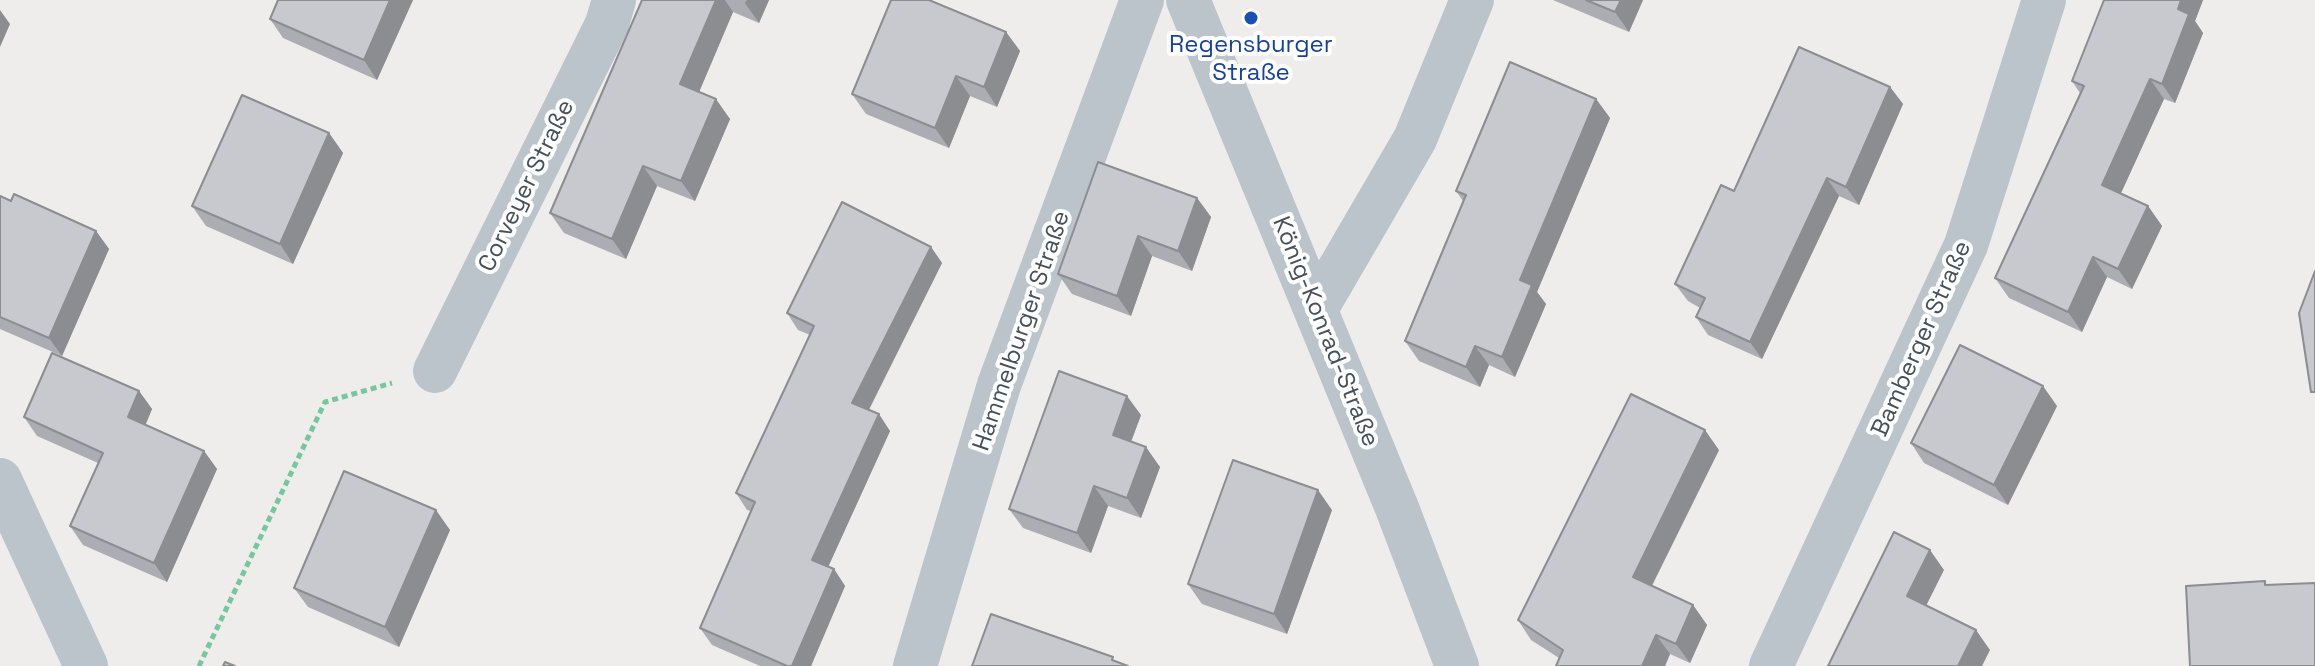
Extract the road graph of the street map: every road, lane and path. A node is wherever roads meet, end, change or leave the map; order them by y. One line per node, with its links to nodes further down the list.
1 (614, 0): 7 (street, Corveyer Straße)
2 (1142, 0): 11 (street, Hammelburger Straße)
3 (1188, 0): 6 (street, König-Konrad-Straße)
4 (1472, 0): 6 (street)
5 (2044, 0): 13 (street, Bamberger Straße)
6 (1316, 309): 12 (street, König-Konrad-Straße)
7 (435, 371): 10 (path)
8 (0, 480): 9 (street)
9 (86, 666)
10 (199, 666)
11 (915, 666)
12 (1457, 666)
13 (1771, 666)

